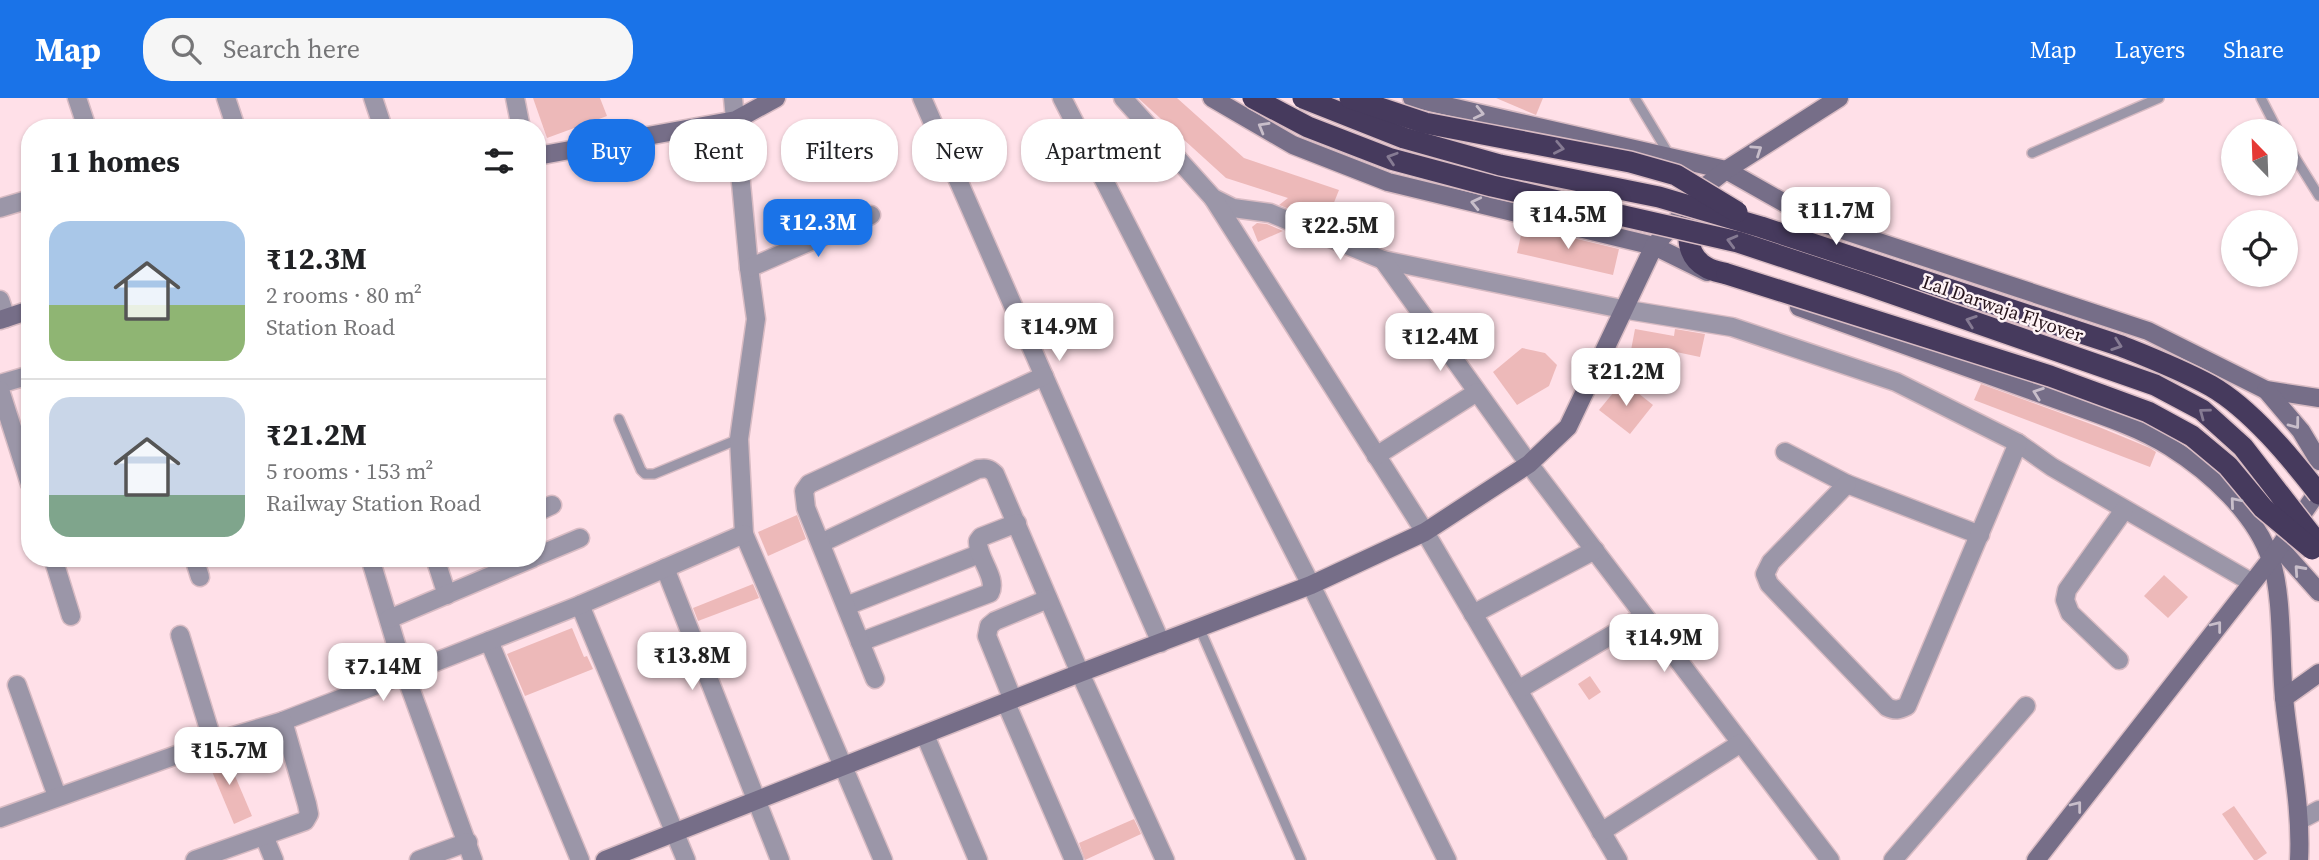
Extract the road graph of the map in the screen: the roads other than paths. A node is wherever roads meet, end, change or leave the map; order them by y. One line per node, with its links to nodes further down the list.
1 (77, 98): 19 (street)
2 (226, 98): 20 (street)
3 (373, 98): 21 (street)
4 (514, 98): 22 (street)
5 (733, 98): 23 (street)
6 (776, 98): 24 (street)
7 (922, 98): 47 (street)
8 (1062, 98): 85 (street)
9 (1124, 98): 35 (street)
10 (1212, 98): 40 (street, one-way to 10)
11 (1253, 98): 71 (highway, Lal Darwaja Flyover, one-way to 11, bridge)
12 (1303, 98): 39 (highway, Lal Darwaja Flyover, bridge)
13 (1350, 98): 39 (highway, one-way to 39, bridge)
14 (1412, 98): 29 (street, one-way to 29)
15 (1635, 98): 29 (lane)
16 (1839, 98): 31 (street, one-way to 16)
17 (2159, 98): 27 (lane)
18 (2261, 98): 25 (lane)
19 (84, 119)
20 (233, 119)
21 (380, 119)
22 (519, 119)
23 (736, 119)
24 (738, 119)
25 (2272, 119)
26 (669, 132): 28 (street)
27 (2032, 153)
28 (546, 154)
29 (1671, 158): 31 (street)
30 (2298, 162): 34 (lane)
31 (1726, 170): 33 (street); 51 (street)
32 (741, 182): 42 (street)
33 (1699, 192): 40 (street); 76 (highway, bridge)
34 (2319, 196)
35 (1213, 198): 41 (street); 59 (street)
36 (21, 202): 37 (street)
37 (0, 208)
38 (872, 215): 42 (street)
39 (1761, 226): 63 (highway, Lal Darwaja Flyover, one-way to 63, bridge)
40 (1654, 246): 44 (street); 74 (street, one-way to 40)
41 (1383, 260): 44 (street); 52 (street)
42 (749, 268): 55 (street)
43 (0, 300): 46 (street)
44 (1622, 309): 56 (street); 61 (street)
45 (21, 313): 46 (street)
46 (3, 319)
47 (1044, 376): 70 (street); 99 (street)
48 (21, 378): 49 (street)
49 (0, 384)
50 (0, 390): 58 (street)
51 (2266, 390): 53 (street); 60 (street, one-way to 60)
52 (1477, 392): 59 (street); 61 (street)
53 (2319, 398)
54 (620, 419): 55 (lane)
55 (738, 439): 67 (street)
56 (2018, 443): 64 (street); 68 (street)
57 (1785, 452): 62 (street)
58 (21, 456)
59 (1376, 457): 66 (street)
60 (2319, 461)
61 (1529, 464): 66 (street); 72 (street)
62 (1847, 484): 68 (street); 68 (street)
63 (2319, 492): 74 (street)
64 (2124, 510): 84 (street); 100 (street)
65 (1017, 523): 70 (street); 75 (street); 88 (street)
66 (1425, 533): 85 (street); 91 (street)
67 (744, 534): 82 (street); 114 (street)
68 (1980, 535)
69 (580, 538): 73 (street)
70 (821, 543): 90 (street)
71 (2319, 545)
72 (1595, 550): 91 (street); 93 (street)
73 (546, 552)
74 (2275, 553): 84 (street); 86 (street, one-way to 74); 107 (street)
75 (979, 554): 90 (street); 98 (street)
76 (2319, 555)
77 (56, 567): 92 (street)
78 (197, 567): 83 (street)
79 (373, 567): 94 (street)
80 (438, 567): 87 (street)
81 (512, 567): 87 (street)
82 (665, 568): 89 (street); 116 (street)
83 (200, 577)
84 (2251, 582): 142 (street, one-way to 84)
85 (1311, 585): 95 (street); 138 (street)
86 (2319, 592)
87 (447, 595): 94 (street)
88 (1048, 599): 101 (street); 108 (street)
89 (580, 606): 97 (street); 120 (street)
90 (846, 606): 98 (street)
91 (1473, 614): 106 (street)
92 (71, 616)
93 (1644, 616): 106 (street); 113 (street)
94 (389, 619): 103 (street)
95 (1199, 627): 99 (street); 137 (lane)
96 (180, 635): 112 (street)
97 (489, 641): 103 (street); 129 (street)
98 (860, 642): 104 (street)
99 (1161, 643): 101 (street)
100 (2119, 660)
101 (1080, 673): 108 (street); 136 (street)
102 (2319, 673): 107 (street)
103 (405, 674): 110 (street); 123 (street)
104 (875, 679)
105 (18, 685): 115 (street)
106 (1518, 690): 121 (street)
107 (2284, 698): 119 (street)
108 (1010, 702): 111 (street); 135 (street)
109 (2026, 706): 141 (street)
110 (283, 720): 112 (street); 122 (street)
111 (925, 735): 114 (street); 134 (street)
112 (212, 742): 115 (street)
113 (1741, 743): 121 (street); 140 (street)
114 (843, 767): 116 (street); 133 (street)
115 (57, 796): 118 (street)
116 (755, 801): 120 (street); 132 (street)
117 (2319, 810): 119 (street)
118 (0, 818)
119 (2300, 820): 124 (street)
120 (675, 832): 130 (street); 131 (street)
121 (1601, 832): 139 (street)
122 (264, 836): 125 (street); 126 (street)
123 (468, 842): 127 (street); 128 (street)
124 (2295, 856)
125 (195, 860)
126 (274, 860)
127 (419, 860)
128 (473, 860)
129 (580, 860)
130 (606, 860)
131 (686, 860)
132 (780, 860)
133 (883, 860)
134 (978, 860)
135 (1074, 860)
136 (1165, 860)
137 (1301, 860)
138 (1447, 860)
139 (1618, 860)
140 (1830, 860)
141 (1893, 860)
142 (2036, 860)

